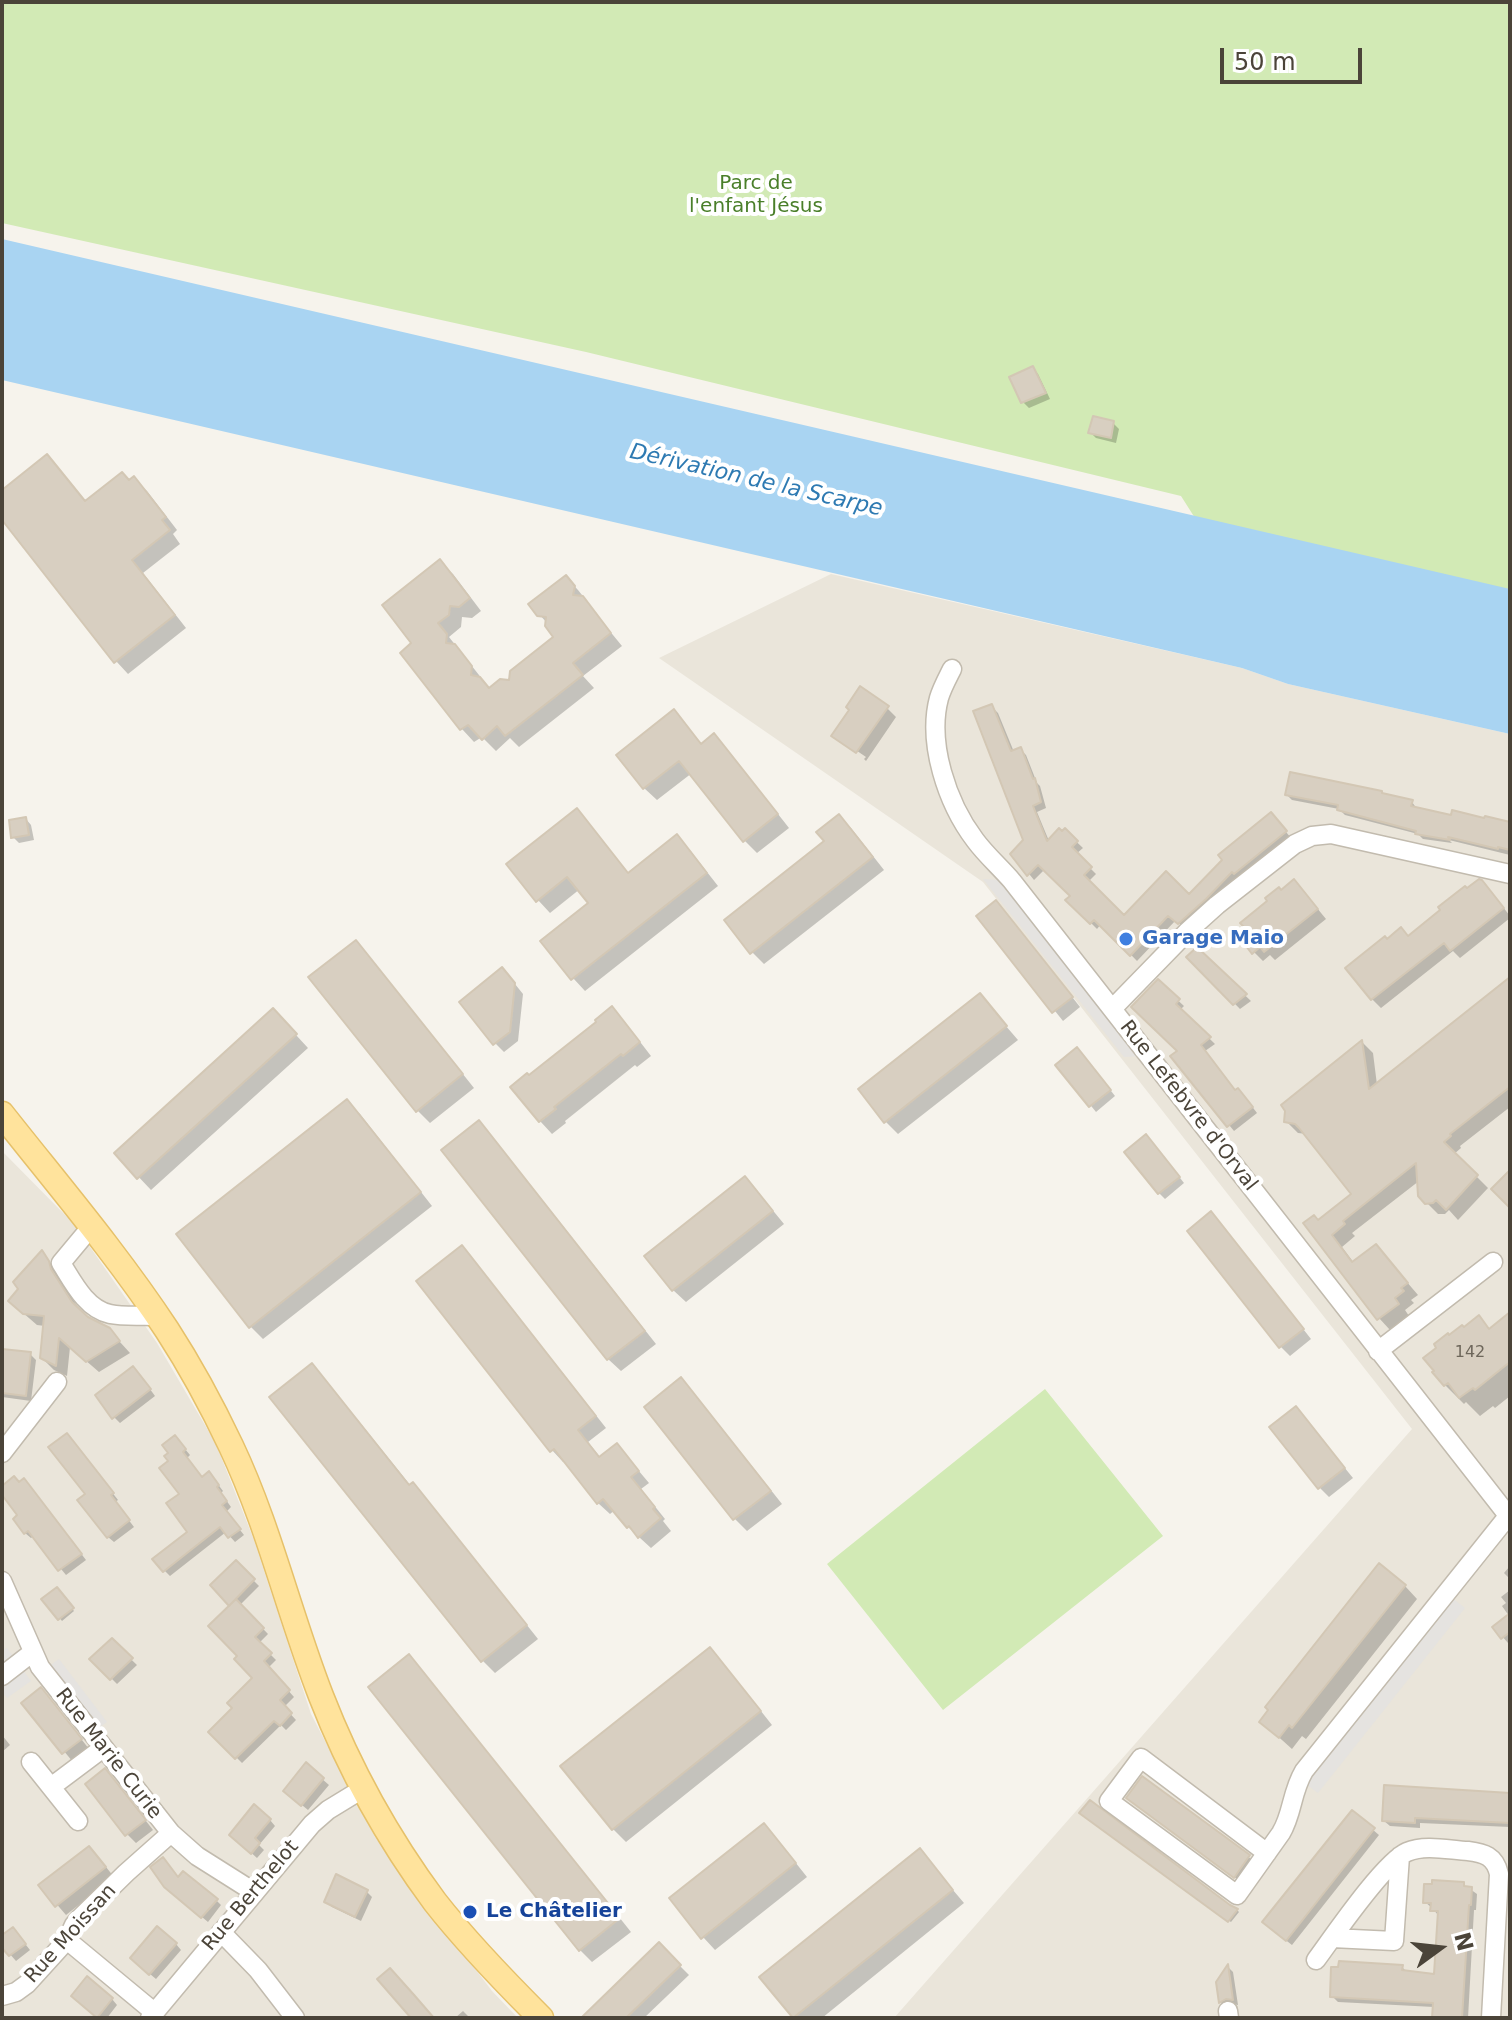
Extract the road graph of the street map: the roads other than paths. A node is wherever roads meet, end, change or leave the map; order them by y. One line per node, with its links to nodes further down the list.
1 (952, 669): 3 (street, Rue Lefebvre d'Orval)
2 (1510, 874): 3 (street)
3 (1112, 1009): 8 (street, Rue Lefebvre d'Orval)
4 (2, 1114): 5 (main road)
5 (91, 1227): 7 (main road); 7 (street)
6 (1493, 1262): 8 (street)
7 (157, 1316): 18 (main road)
8 (1378, 1351): 11 (street, Rue Lefebvre d'Orval)
9 (57, 1382): 10 (street)
10 (2, 1453)
11 (1509, 1517): 21 (street)
12 (2, 1581): 13 (street, Rue Marie Curie)
13 (33, 1652): 14 (street); 15 (street, Rue Marie Curie)
14 (2, 1676)
15 (103, 1748): 17 (street); 20 (street, Rue Marie Curie)
16 (31, 1762): 17 (street)
17 (51, 1787): 19 (street)
18 (364, 1788): 23 (street, Rue Berthelot); 31 (main road)
19 (78, 1821)
20 (171, 1833): 23 (street, Rue Marie Curie); 26 (street, Rue Moissan)
21 (1267, 1853): 21 (street)
22 (1400, 1856): 25 (street); 25 (street); 32 (street)
23 (254, 1892): 24 (street, Rue Berthelot)
24 (221, 1932): 29 (street, Rue Berthelot); 30 (street)
25 (1332, 1938): 27 (street)
26 (67, 1940): 28 (street, Rue Moissan); 29 (street)
27 (1316, 1960)
28 (2, 1996)
29 (152, 2016)
30 (295, 2018)
31 (541, 2018)
32 (1491, 2018)

